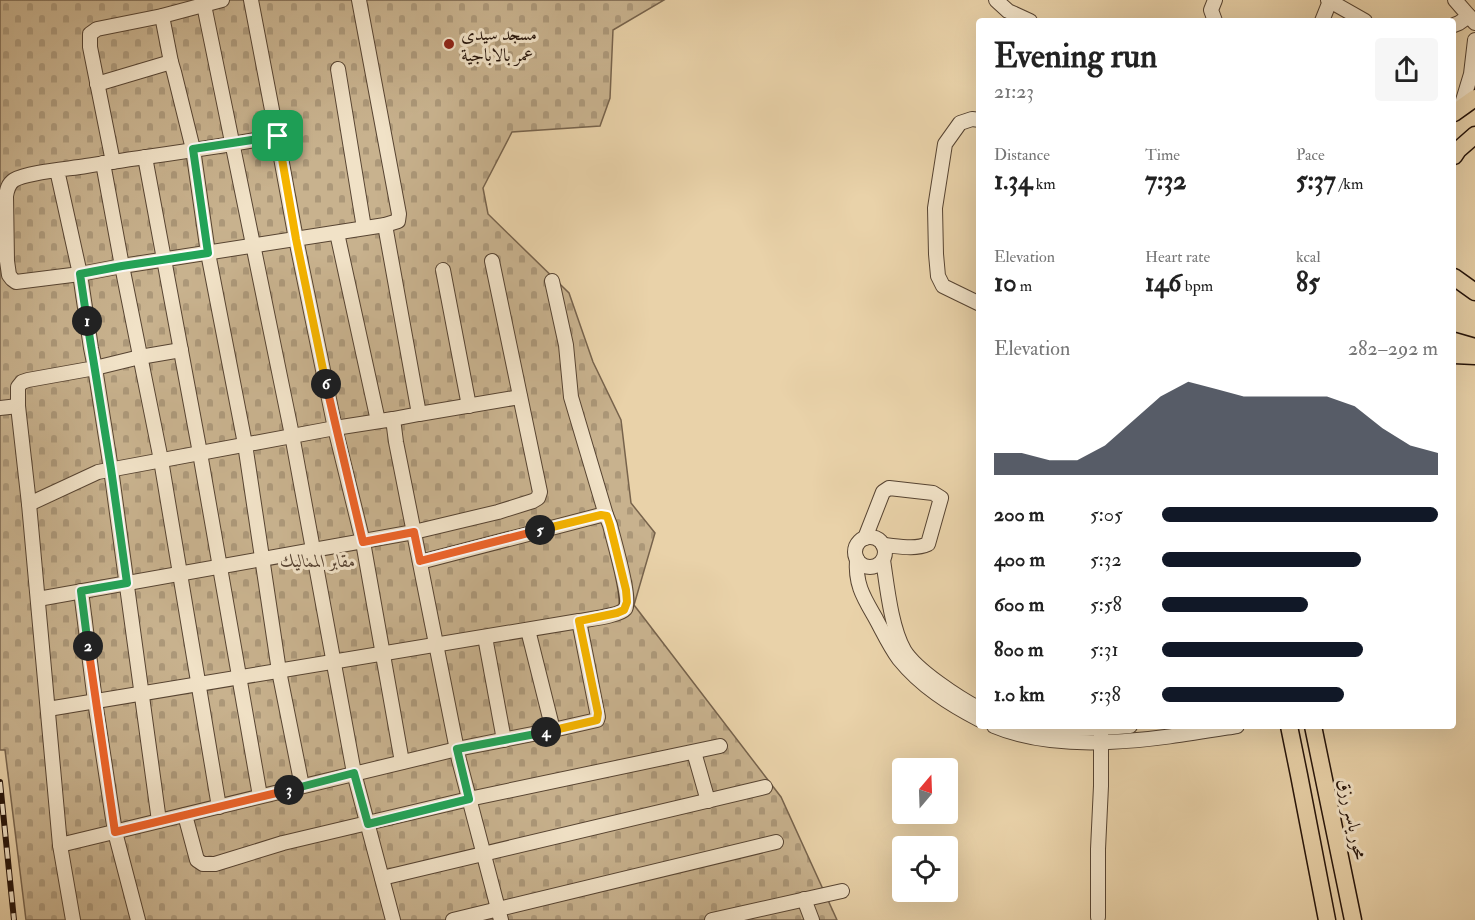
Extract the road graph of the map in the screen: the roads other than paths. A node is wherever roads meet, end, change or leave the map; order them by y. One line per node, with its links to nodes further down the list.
1 (222, 0): 8 (street)
2 (250, 0): 23 (street)
3 (359, 0): 30 (street)
4 (996, 0): 10 (street)
5 (1215, 0): 11 (street)
6 (1455, 0): 14 (street)
7 (1329, 1): 12 (street); 13 (street)
8 (204, 5): 9 (street); 24 (street)
9 (162, 16): 17 (street); 19 (street)
10 (1010, 16)
11 (1214, 18)
12 (1323, 18)
13 (1360, 18)
14 (1472, 19): 15 (street)
15 (1456, 24)
16 (1475, 40): 20 (street)
17 (171, 62): 19 (street); 25 (street)
18 (338, 69): 31 (street)
19 (97, 84): 28 (street)
20 (1463, 106)
21 (976, 120): 44 (street)
22 (1475, 135): 26 (main road)
23 (278, 136): 24 (street); 33 (street)
24 (232, 143): 25 (street); 34 (street)
25 (193, 149): 27 (street); 35 (street)
26 (1456, 154)
27 (145, 157): 28 (street); 36 (street)
28 (108, 163): 29 (street); 38 (street)
29 (57, 170): 40 (street); 40 (street)
30 (385, 225): 31 (street); 56 (street)
31 (364, 228): 32 (street)
32 (337, 232): 33 (street); 58 (street)
33 (296, 239): 34 (street); 59 (street)
34 (253, 246): 35 (street); 60 (street)
35 (208, 253): 36 (street); 61 (street)
36 (164, 259): 38 (street); 47 (street)
37 (492, 261): 52 (street)
38 (122, 266): 40 (street); 50 (street)
39 (443, 270): 54 (street)
40 (80, 274): 51 (street)
41 (1456, 278): 43 (main road)
42 (552, 281): 66 (street)
43 (1475, 292)
44 (976, 302)
45 (1456, 343): 46 (main road)
46 (1475, 348)
47 (181, 350): 50 (street); 62 (street)
48 (1456, 355): 49 (main road)
49 (1475, 356)
50 (140, 357): 51 (street); 63 (street)
51 (95, 368): 53 (street); 64 (street)
52 (520, 397): 54 (street); 67 (street)
53 (18, 406): 55 (street); 65 (street)
54 (469, 406): 56 (street)
55 (0, 408)
56 (419, 414): 57 (street)
57 (393, 419): 58 (street); 67 (street)
58 (378, 422): 59 (street)
59 (335, 428): 60 (street); 69 (street)
60 (292, 435): 61 (street); 71 (street)
61 (245, 444): 62 (street); 72 (street)
62 (200, 453): 63 (street); 76 (street)
63 (161, 460): 64 (street); 77 (street)
64 (111, 469): 65 (street); 78 (street)
65 (29, 504): 80 (street)
66 (606, 515): 75 (street); 81 (street)
67 (414, 532): 69 (street); 75 (street)
68 (866, 538): 70 (street); 70 (street); 73 (street)
69 (363, 542): 71 (street); 85 (street)
70 (884, 545): 74 (street)
71 (314, 550): 72 (street); 86 (street)
72 (262, 559): 76 (street); 87 (street)
73 (857, 559): 74 (street); 94 (street)
74 (883, 560): 92 (street)
75 (420, 561): 84 (street)
76 (220, 567): 77 (street); 88 (street)
77 (180, 574): 78 (street); 89 (street)
78 (127, 583): 79 (street); 90 (street)
79 (81, 591): 80 (street); 91 (street)
80 (38, 599): 93 (street)
81 (579, 621): 82 (street); 100 (street)
82 (528, 630): 83 (street); 100 (street)
83 (485, 637): 84 (street); 102 (street)
84 (436, 645): 85 (street); 104 (street)
85 (384, 654): 86 (street); 106 (street)
86 (334, 662): 87 (street); 107 (street)
87 (279, 671): 88 (street); 108 (street)
88 (240, 677): 89 (street); 110 (street)
89 (198, 684): 90 (street); 113 (street)
90 (142, 693): 91 (street); 115 (street)
91 (95, 701): 93 (street); 117 (street)
92 (976, 707)
93 (48, 709): 119 (street)
94 (976, 718)
95 (1003, 729): 101 (street)
96 (1058, 729): 101 (street)
97 (1219, 729): 101 (street)
98 (1289, 729): 132 (main road)
99 (1314, 729): 133 (main road, محور ياسر رزق)
100 (553, 730): 102 (street)
101 (1101, 732): 125 (street)
102 (504, 740): 104 (street)
103 (720, 746): 105 (street)
104 (457, 749): 106 (street); 111 (street)
105 (693, 752): 111 (street); 112 (street)
106 (402, 762): 107 (street)
107 (354, 773): 108 (street); 116 (street)
108 (302, 786): 110 (street)
109 (765, 787): 112 (street)
110 (260, 796): 113 (street)
111 (469, 799): 116 (street); 120 (street)
112 (708, 801): 120 (street)
113 (219, 807): 114 (street)
114 (185, 815): 115 (street); 116 (street)
115 (159, 821): 117 (street)
116 (368, 824): 121 (street)
117 (115, 832): 119 (street); 127 (street)
118 (776, 842): 124 (street)
119 (60, 845): 126 (street)
120 (484, 853): 121 (street); 124 (street)
121 (382, 878): 128 (street)
122 (842, 891): 123 (street)
123 (804, 899): 130 (street); 131 (street)
124 (500, 915): 129 (street)
125 (1098, 917)
126 (73, 920)
127 (138, 920)
128 (393, 920)
129 (453, 920)
130 (712, 920)
131 (812, 920)
132 (1327, 920)
133 (1353, 920)

